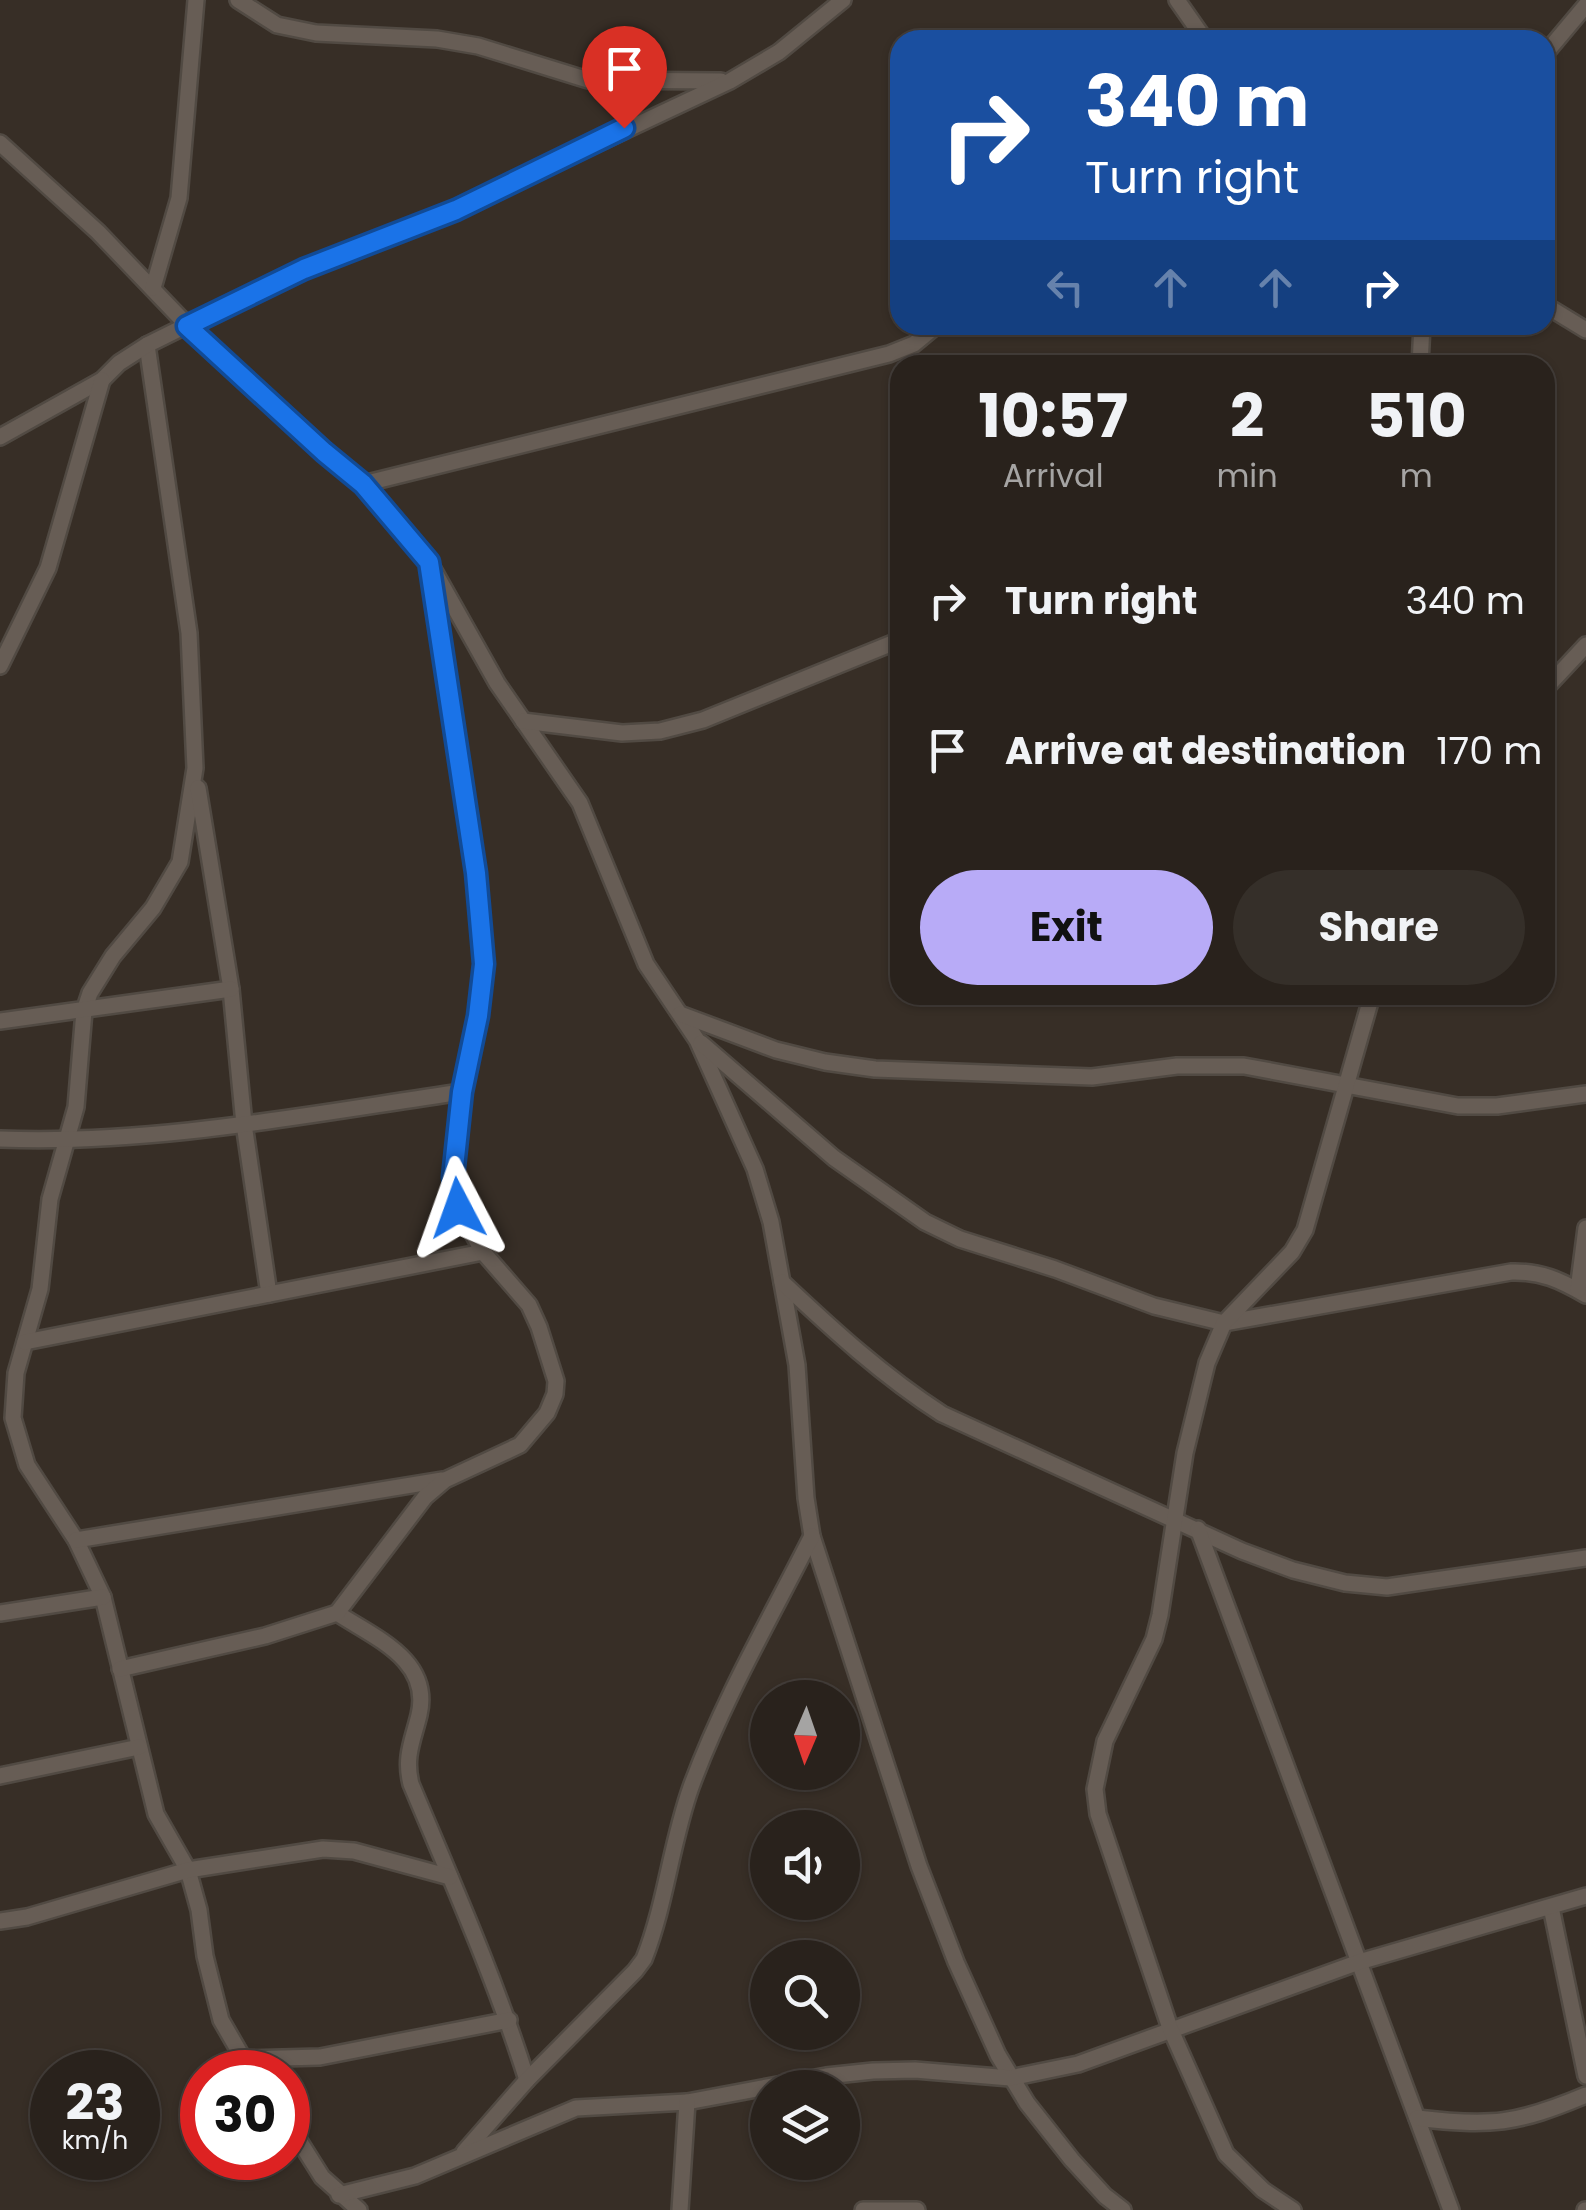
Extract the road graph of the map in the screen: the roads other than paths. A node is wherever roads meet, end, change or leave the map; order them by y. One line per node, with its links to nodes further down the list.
1 (196, 0): 10 (street)
2 (238, 0): 8 (street)
3 (843, 0): 8 (street)
4 (1178, 0): 6 (street)
5 (1586, 4): 7 (street)
6 (1198, 30)
7 (1555, 42)
8 (730, 81): 12 (street)
9 (0, 143): 10 (street)
10 (153, 288): 12 (street)
11 (1555, 311): 13 (street)
12 (187, 326): 15 (street); 18 (street)
13 (1586, 330)
14 (925, 335): 18 (street)
15 (147, 345): 16 (street); 25 (street)
16 (102, 380): 17 (street); 22 (street)
17 (0, 437)
18 (363, 484): 19 (street)
19 (429, 562): 24 (street); 33 (street)
20 (890, 644): 24 (street)
21 (1586, 645): 23 (street)
22 (0, 666)
23 (1555, 678)
24 (523, 721): 29 (street)
25 (194, 768): 26 (street); 28 (street)
26 (231, 990): 28 (street); 35 (street)
27 (1369, 1005): 32 (street)
28 (84, 1011): 30 (street); 37 (street)
29 (680, 1014): 31 (street); 32 (street)
30 (0, 1021)
31 (697, 1040): 40 (street); 43 (street)
32 (1346, 1086): 34 (street); 43 (street)
33 (462, 1092): 35 (street); 39 (street)
34 (1586, 1094)
35 (244, 1124): 37 (street); 42 (street)
36 (0, 1139): 37 (street)
37 (67, 1142): 44 (street)
38 (1586, 1228): 41 (street)
39 (483, 1252): 42 (street); 46 (street)
40 (782, 1282): 47 (street); 49 (street)
41 (1582, 1292): 43 (street)
42 (269, 1294): 44 (street)
43 (1224, 1324): 47 (street)
44 (24, 1342): 45 (street)
45 (6, 1401): 50 (street)
46 (445, 1480): 50 (street); 54 (street)
47 (1175, 1520): 48 (street); 65 (street)
48 (1198, 1529): 51 (street); 63 (street)
49 (812, 1536): 69 (street); 70 (street)
50 (76, 1540): 52 (street)
51 (1586, 1558)
52 (103, 1596): 53 (street); 55 (street)
53 (0, 1613)
54 (336, 1613): 55 (street); 59 (street)
55 (120, 1668): 56 (street)
56 (139, 1747): 57 (street); 58 (street)
57 (0, 1776)
58 (188, 1870): 59 (street); 62 (street); 66 (street)
59 (450, 1877): 64 (street)
60 (1586, 1896): 61 (street)
61 (1551, 1907): 63 (street); 68 (street)
62 (0, 1921)
63 (1359, 1962): 65 (street); 73 (street)
64 (509, 2020): 67 (street); 70 (street)
65 (1170, 2028): 69 (street); 82 (street)
66 (237, 2050)
67 (310, 2058)
68 (1586, 2076)
69 (1010, 2078): 72 (street); 81 (street)
70 (527, 2080): 74 (street)
71 (1586, 2095): 73 (street)
72 (687, 2102): 74 (street); 78 (street)
73 (1417, 2118): 83 (street)
74 (459, 2158): 76 (street)
75 (310, 2160): 76 (street)
76 (339, 2194): 77 (street)
77 (359, 2210)
78 (680, 2210)
79 (862, 2210): 80 (street)
80 (916, 2210)
81 (1123, 2210)
82 (1293, 2210)
83 (1451, 2210)

